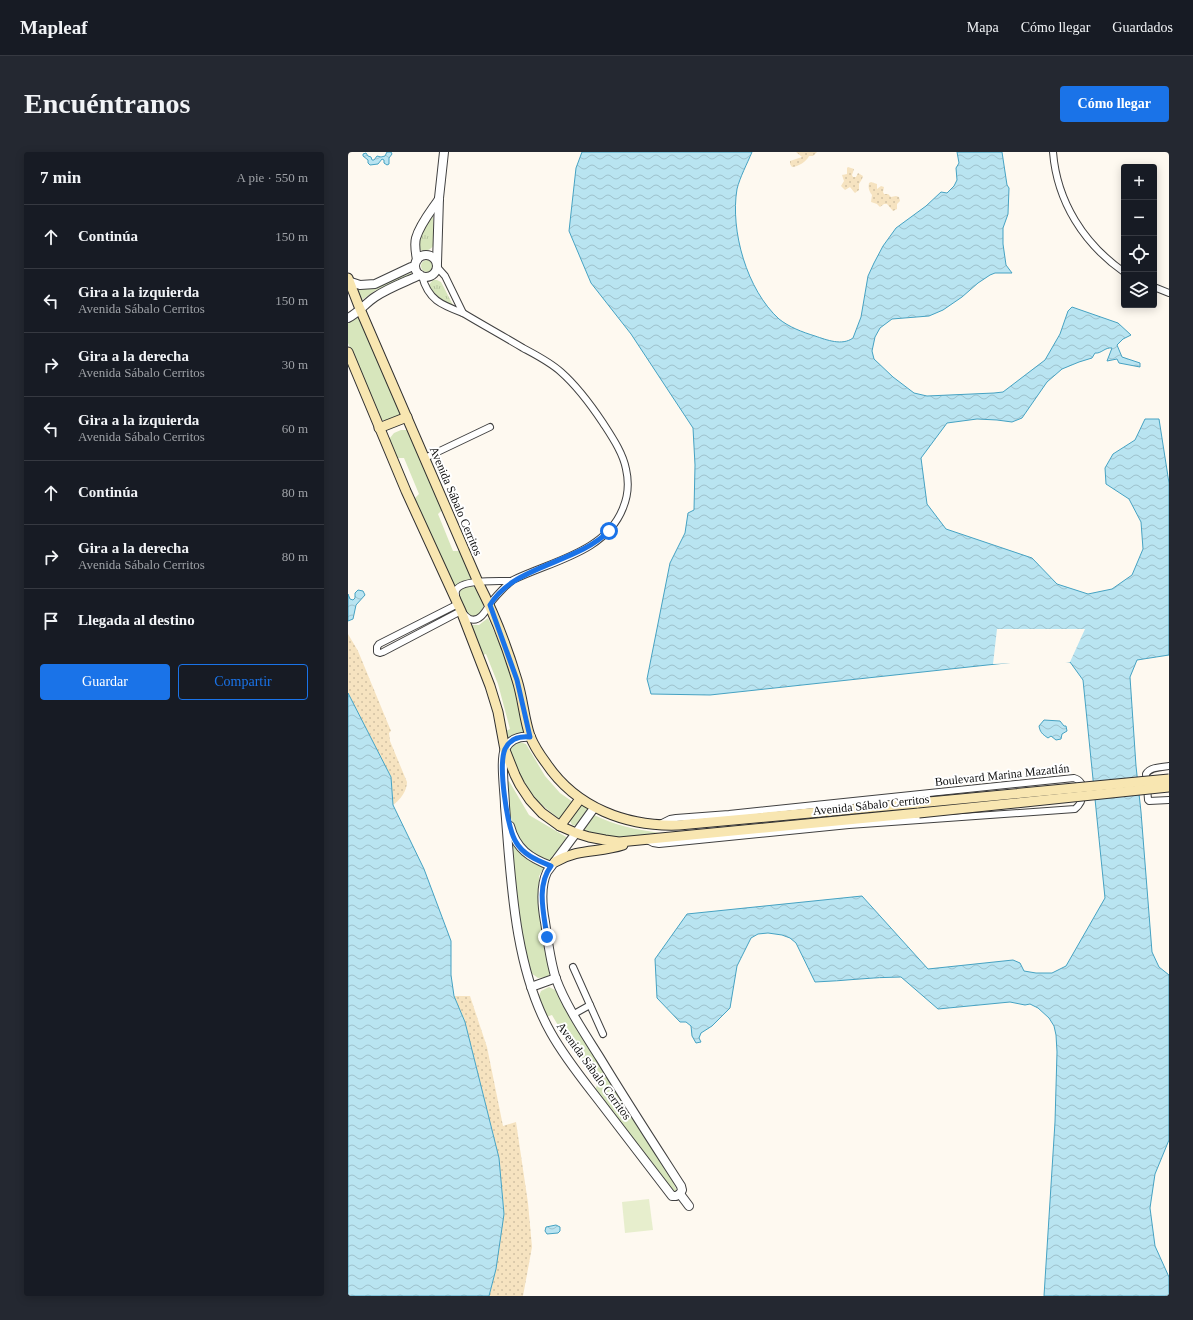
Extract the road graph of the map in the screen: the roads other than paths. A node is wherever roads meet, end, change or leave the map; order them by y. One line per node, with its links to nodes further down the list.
1 (444, 152): 3 (street)
2 (1053, 152): 6 (street)
3 (439, 198): 4 (street); 5 (street)
4 (416, 263): 5 (street); 7 (street); 8 (street)
5 (437, 265): 7 (street); 12 (street)
6 (1121, 270)
7 (421, 275): 11 (street); 12 (street)
8 (348, 280): 11 (main road, Avenida Sábalo Cerritos)
9 (1157, 288): 10 (street)
10 (1169, 293)
11 (360, 309): 13 (street); 15 (main road, Avenida Sábalo Cerritos)
12 (463, 312): 19 (street)
13 (348, 318)
14 (348, 352): 17 (main road, Avenida Sábalo Cerritos)
15 (407, 417): 17 (main road); 18 (main road, Avenida Sábalo Cerritos)
16 (490, 427): 18 (street)
17 (379, 428): 22 (main road, Avenida Sábalo Cerritos)
18 (425, 458): 20 (main road, Avenida Sábalo Cerritos)
19 (511, 581): 20 (street); 21 (street)
20 (478, 582): 21 (main road, Avenida Sábalo Cerritos); 22 (street)
21 (490, 605): 22 (street); 23 (main road, Avenida Sábalo Cerritos)
22 (460, 608): 22 (street); 24 (main road, Avenida Sábalo Cerritos)
23 (530, 737): 24 (street); 28 (main road, Avenida Sábalo Cerritos)
24 (505, 750): 31 (street, Avenida Sábalo Cerritos); 34 (main road, Avenida Sábalo Cerritos)
25 (1169, 766): 29 (street)
26 (1169, 779): 30 (main road, Avenida Sábalo Cerritos, bridge)
27 (1169, 786): 33 (main road, Avenida Sábalo Cerritos, bridge)
28 (580, 799): 32 (main road, Avenida Sábalo Cerritos); 34 (main road)
29 (1169, 800)
30 (834, 807): 32 (main road, Avenida Sábalo Cerritos); 33 (street, Boulevard Marina Mazatlán)
31 (506, 808): 37 (street); 40 (street, Avenida Sábalo Cerritos)
32 (594, 808): 35 (street, Avenida Sábalo Cerritos)
33 (837, 824): 36 (main road, Avenida Sábalo Cerritos)
34 (560, 826): 35 (main road, Avenida Sábalo Cerritos)
35 (576, 833): 36 (main road, Avenida Sábalo Cerritos); 37 (street, Avenida Sábalo Cerritos)
36 (633, 841): 37 (main road)
37 (553, 864): 39 (street, Avenida Sábalo Cerritos)
38 (573, 967): 41 (street)
39 (556, 978): 40 (street); 42 (street, Avenida Sábalo Cerritos)
40 (531, 987): 44 (street, Avenida Sábalo Cerritos)
41 (590, 1006): 42 (street); 43 (street)
42 (574, 1014): 44 (street, Avenida Sábalo Cerritos)
43 (603, 1034)
44 (680, 1194): 45 (street, Avenida Sábalo Cerritos)
45 (689, 1206)

